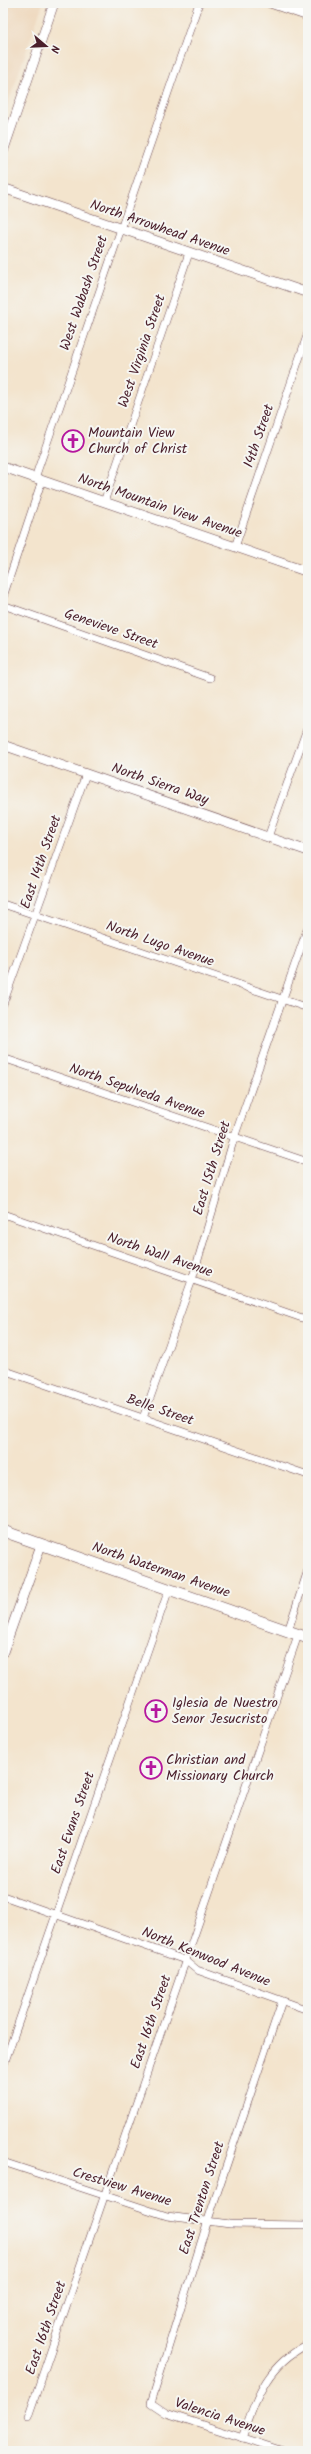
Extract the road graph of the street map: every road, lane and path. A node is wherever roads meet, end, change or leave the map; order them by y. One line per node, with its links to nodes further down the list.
1 (54, 3): 5 (street)
2 (199, 3): 7 (street, West Wabash Street)
3 (270, 3): 4 (street)
4 (308, 16)
5 (3, 152)
6 (3, 188): 7 (street, North Arrowhead Avenue)
7 (120, 229): 8 (street, North Arrowhead Avenue); 12 (street, West Wabash Street)
8 (189, 253): 9 (street, North Arrowhead Avenue); 13 (street, West Virginia Street)
9 (308, 294)
10 (308, 333): 14 (street, 14th Street)
11 (3, 467): 12 (street, North Mountain View Avenue)
12 (38, 479): 13 (street, North Mountain View Avenue); 16 (street, West Wabash Street)
13 (104, 502): 14 (street, North Mountain View Avenue)
14 (235, 547): 15 (street, North Mountain View Avenue)
15 (308, 572)
16 (3, 597)
17 (3, 605): 18 (street, Genevieve Street)
18 (210, 678)
19 (308, 726): 22 (street)
20 (3, 745): 21 (street, North Sierra Way)
21 (86, 774): 22 (street, North Sierra Way); 25 (street, East 14th Street)
22 (268, 837): 23 (street, North Sierra Way)
23 (308, 850)
24 (3, 904): 25 (street, North Lugo Avenue)
25 (36, 916): 27 (street, North Lugo Avenue); 28 (street, East 14th Street)
26 (308, 927): 27 (street, East 15th Street)
27 (283, 999): 29 (street, North Lugo Avenue); 31 (street, East 15th Street)
28 (3, 1004)
29 (308, 1008)
30 (3, 1058): 31 (street, North Sepulveda Avenue)
31 (234, 1138): 32 (street, North Sepulveda Avenue); 34 (street, East 15th Street)
32 (308, 1162)
33 (3, 1214): 34 (street, North Wall Avenue)
34 (192, 1280): 35 (street, North Wall Avenue); 37 (street, East 15th Street)
35 (308, 1320)
36 (3, 1370): 37 (street, Belle Street)
37 (143, 1418): 38 (street, Belle Street)
38 (308, 1475)
39 (3, 1531): 40 (main road, North Waterman Avenue)
40 (41, 1545): 42 (main road, North Waterman Avenue); 44 (street)
41 (308, 1570): 43 (street, East 16th Street)
42 (170, 1589): 43 (main road, North Waterman Avenue); 46 (street, East Evans Street)
43 (298, 1635): 47 (street, East 16th Street)
44 (3, 1652)
45 (3, 1896): 46 (street, North Kenwood Avenue)
46 (55, 1915): 47 (street, North Kenwood Avenue); 50 (street, East Evans Street)
47 (185, 1960): 48 (street, North Kenwood Avenue); 52 (street, East 16th Street)
48 (282, 2001): 49 (street, North Kenwood Avenue); 53 (street, East Trenton Street)
49 (308, 2010)
50 (3, 2066)
51 (3, 2162): 52 (street, Crestview Avenue)
52 (105, 2196): 53 (street, Crestview Avenue); 57 (street, East 16th Street)
53 (208, 2220): 54 (street, Crestview Avenue); 56 (street, East Trenton Street)
54 (308, 2225)
55 (308, 2344): 58 (street)
56 (151, 2403): 58 (street, Valencia Avenue)
57 (28, 2417)
58 (242, 2438): 59 (street, Valencia Avenue)
59 (283, 2451)

